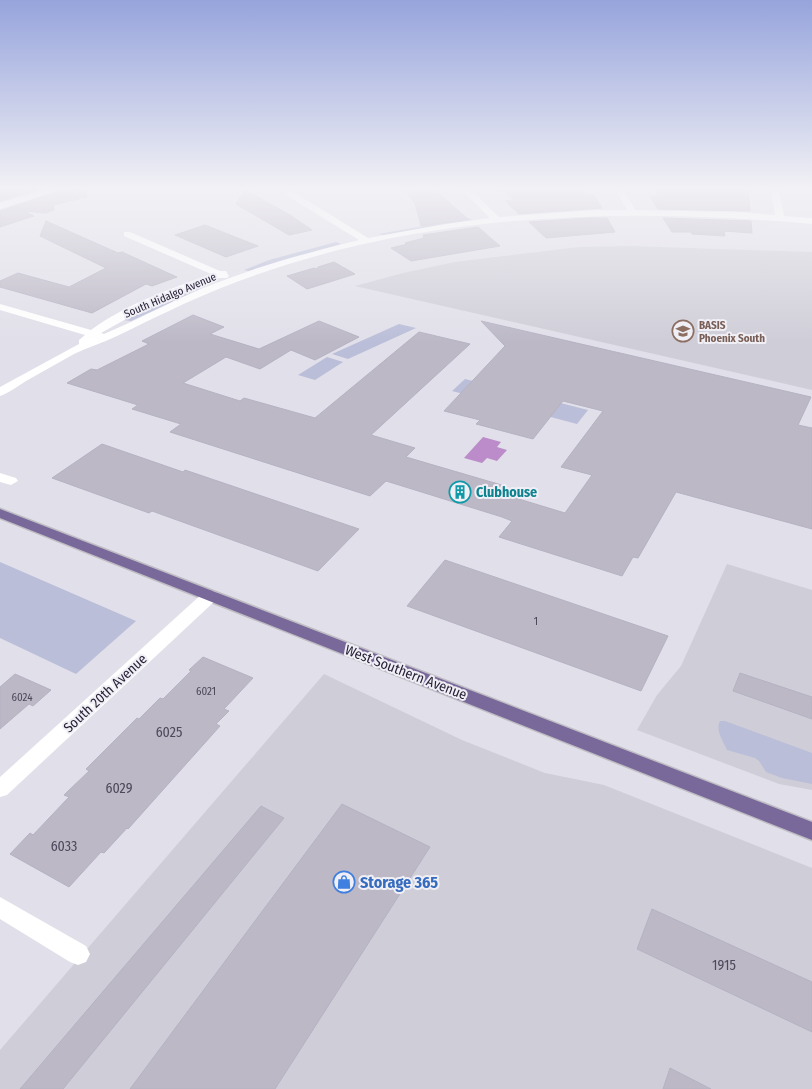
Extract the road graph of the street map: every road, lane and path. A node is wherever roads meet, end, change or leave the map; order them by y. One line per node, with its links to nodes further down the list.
1 (141, 240): 5 (street)
2 (341, 240): 5 (street, South Hidalgo Avenue)
3 (372, 240): 4 (street, South Hidalgo Avenue)
4 (366, 241): 6 (street, South Hidalgo Avenue)
5 (220, 274): 6 (street); 8 (street, South Hidalgo Avenue)
6 (233, 280): 9 (street, South Hidalgo Avenue)
7 (0, 307): 8 (street)
8 (92, 333): 9 (street); 10 (street, South Hidalgo Avenue)
9 (106, 338): 10 (street, South Hidalgo Avenue)
10 (72, 351): 11 (street, South Hidalgo Avenue)
11 (0, 392)
12 (0, 513): 13 (main road, West Southern Avenue)
13 (210, 596): 14 (street, South 20th Avenue); 15 (main road, West Southern Avenue)
14 (0, 790)
15 (812, 831)
16 (0, 907): 17 (street)
17 (78, 954)

